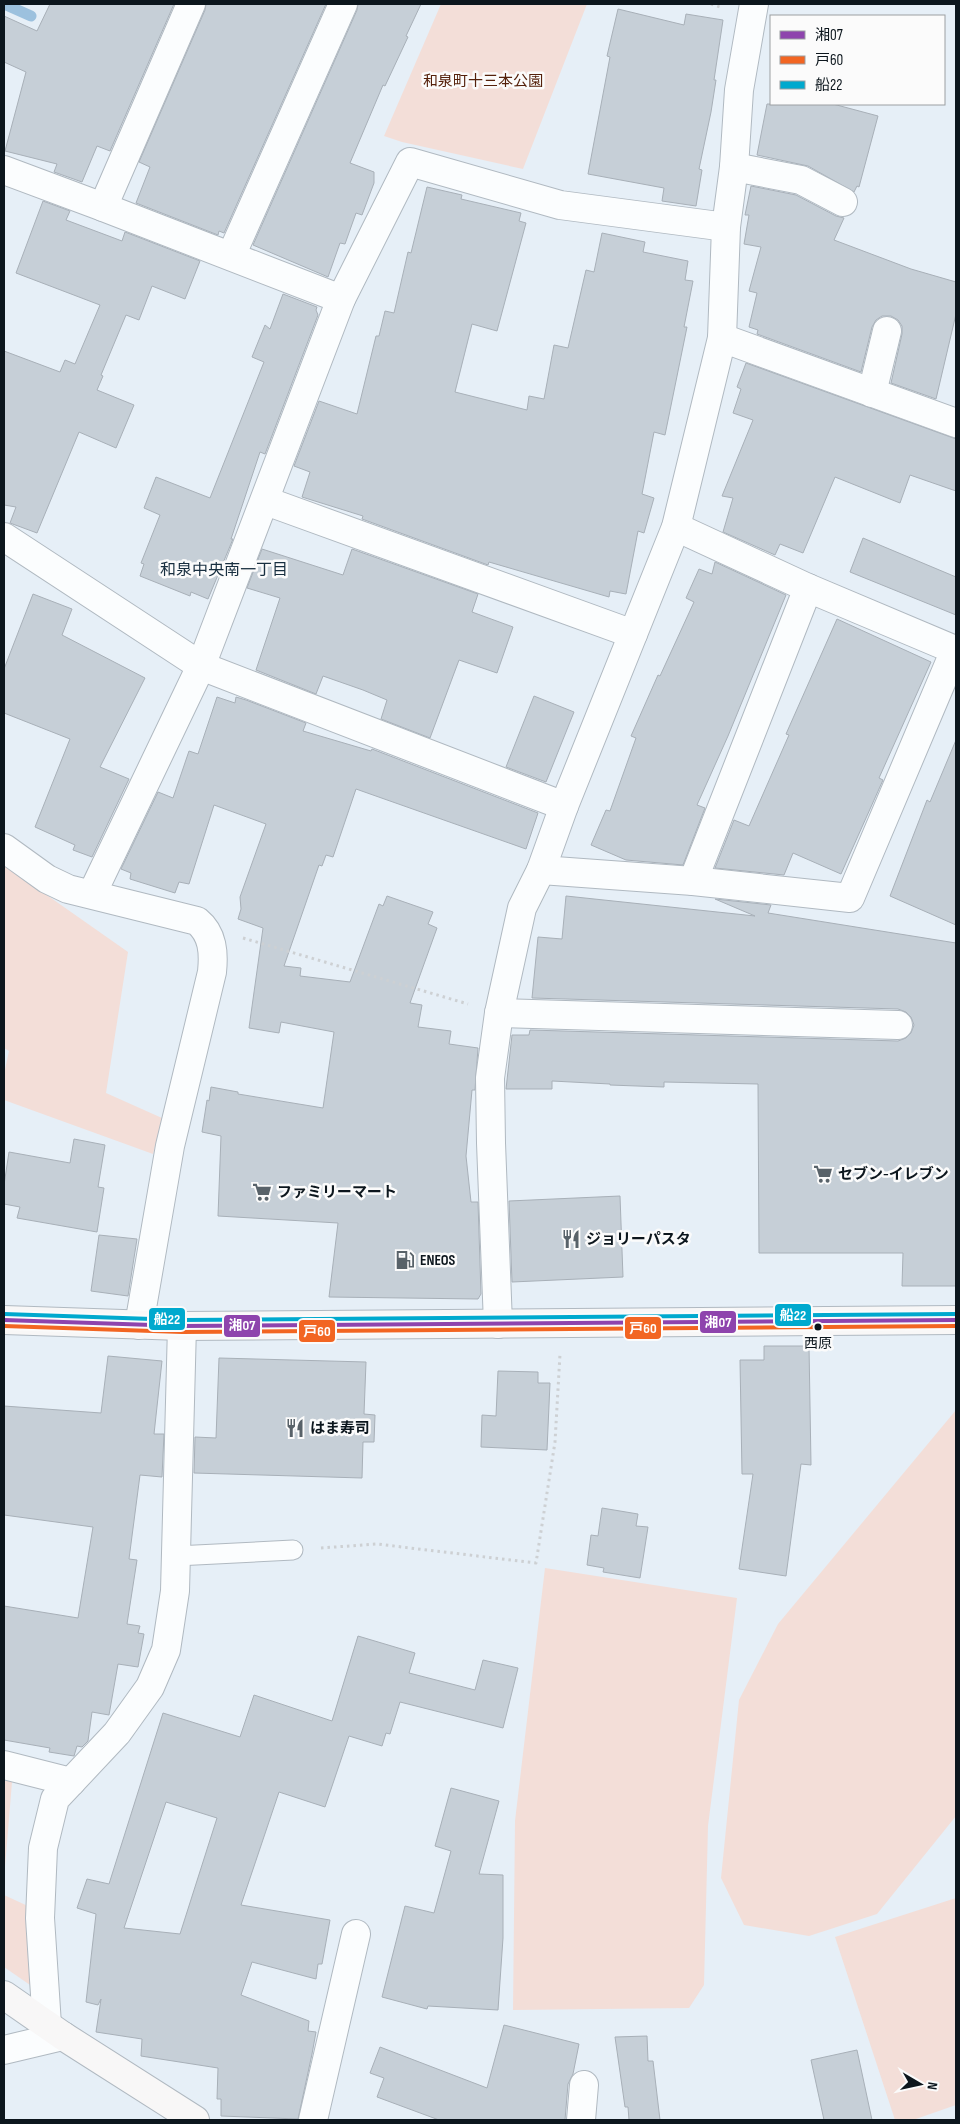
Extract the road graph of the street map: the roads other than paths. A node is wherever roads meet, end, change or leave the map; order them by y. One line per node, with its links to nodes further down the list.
1 (191, 4): 7 (street)
2 (342, 4): 9 (street)
3 (754, 4): 4 (street)
4 (734, 167): 6 (street); 8 (street)
5 (4, 170): 7 (street)
6 (843, 202)
7 (103, 207): 9 (street)
8 (726, 226): 10 (street); 12 (street)
9 (231, 256): 10 (street)
10 (341, 299): 15 (street)
11 (887, 331): 13 (street)
12 (722, 338): 13 (street); 16 (street)
13 (872, 393): 14 (street)
14 (956, 423)
15 (266, 501): 19 (street); 20 (street)
16 (676, 527): 18 (street); 19 (street)
17 (4, 537): 20 (street)
18 (808, 588): 24 (street); 24 (street)
19 (633, 634): 21 (street)
20 (201, 666): 21 (street); 25 (street)
21 (564, 806): 23 (street)
22 (4, 848): 25 (street)
23 (540, 870): 24 (street); 26 (street)
24 (693, 881)
25 (92, 894): 31 (street)
26 (499, 1013): 27 (street); 30 (street)
27 (898, 1025)
28 (4, 1320): 31 (main road)
29 (956, 1320): 30 (main road)
30 (498, 1324): 32 (main road)
31 (139, 1325): 32 (main road)
32 (182, 1326): 34 (street)
33 (293, 1550): 34 (lane)
34 (176, 1556): 36 (street)
35 (4, 1765): 36 (street)
36 (70, 1782): 39 (street)
37 (356, 1934): 43 (street)
38 (4, 1995): 39 (main road)
39 (55, 2031): 40 (street); 42 (main road)
40 (4, 2050)
41 (584, 2084): 44 (street)
42 (195, 2120)
43 (312, 2120)
44 (581, 2120)

